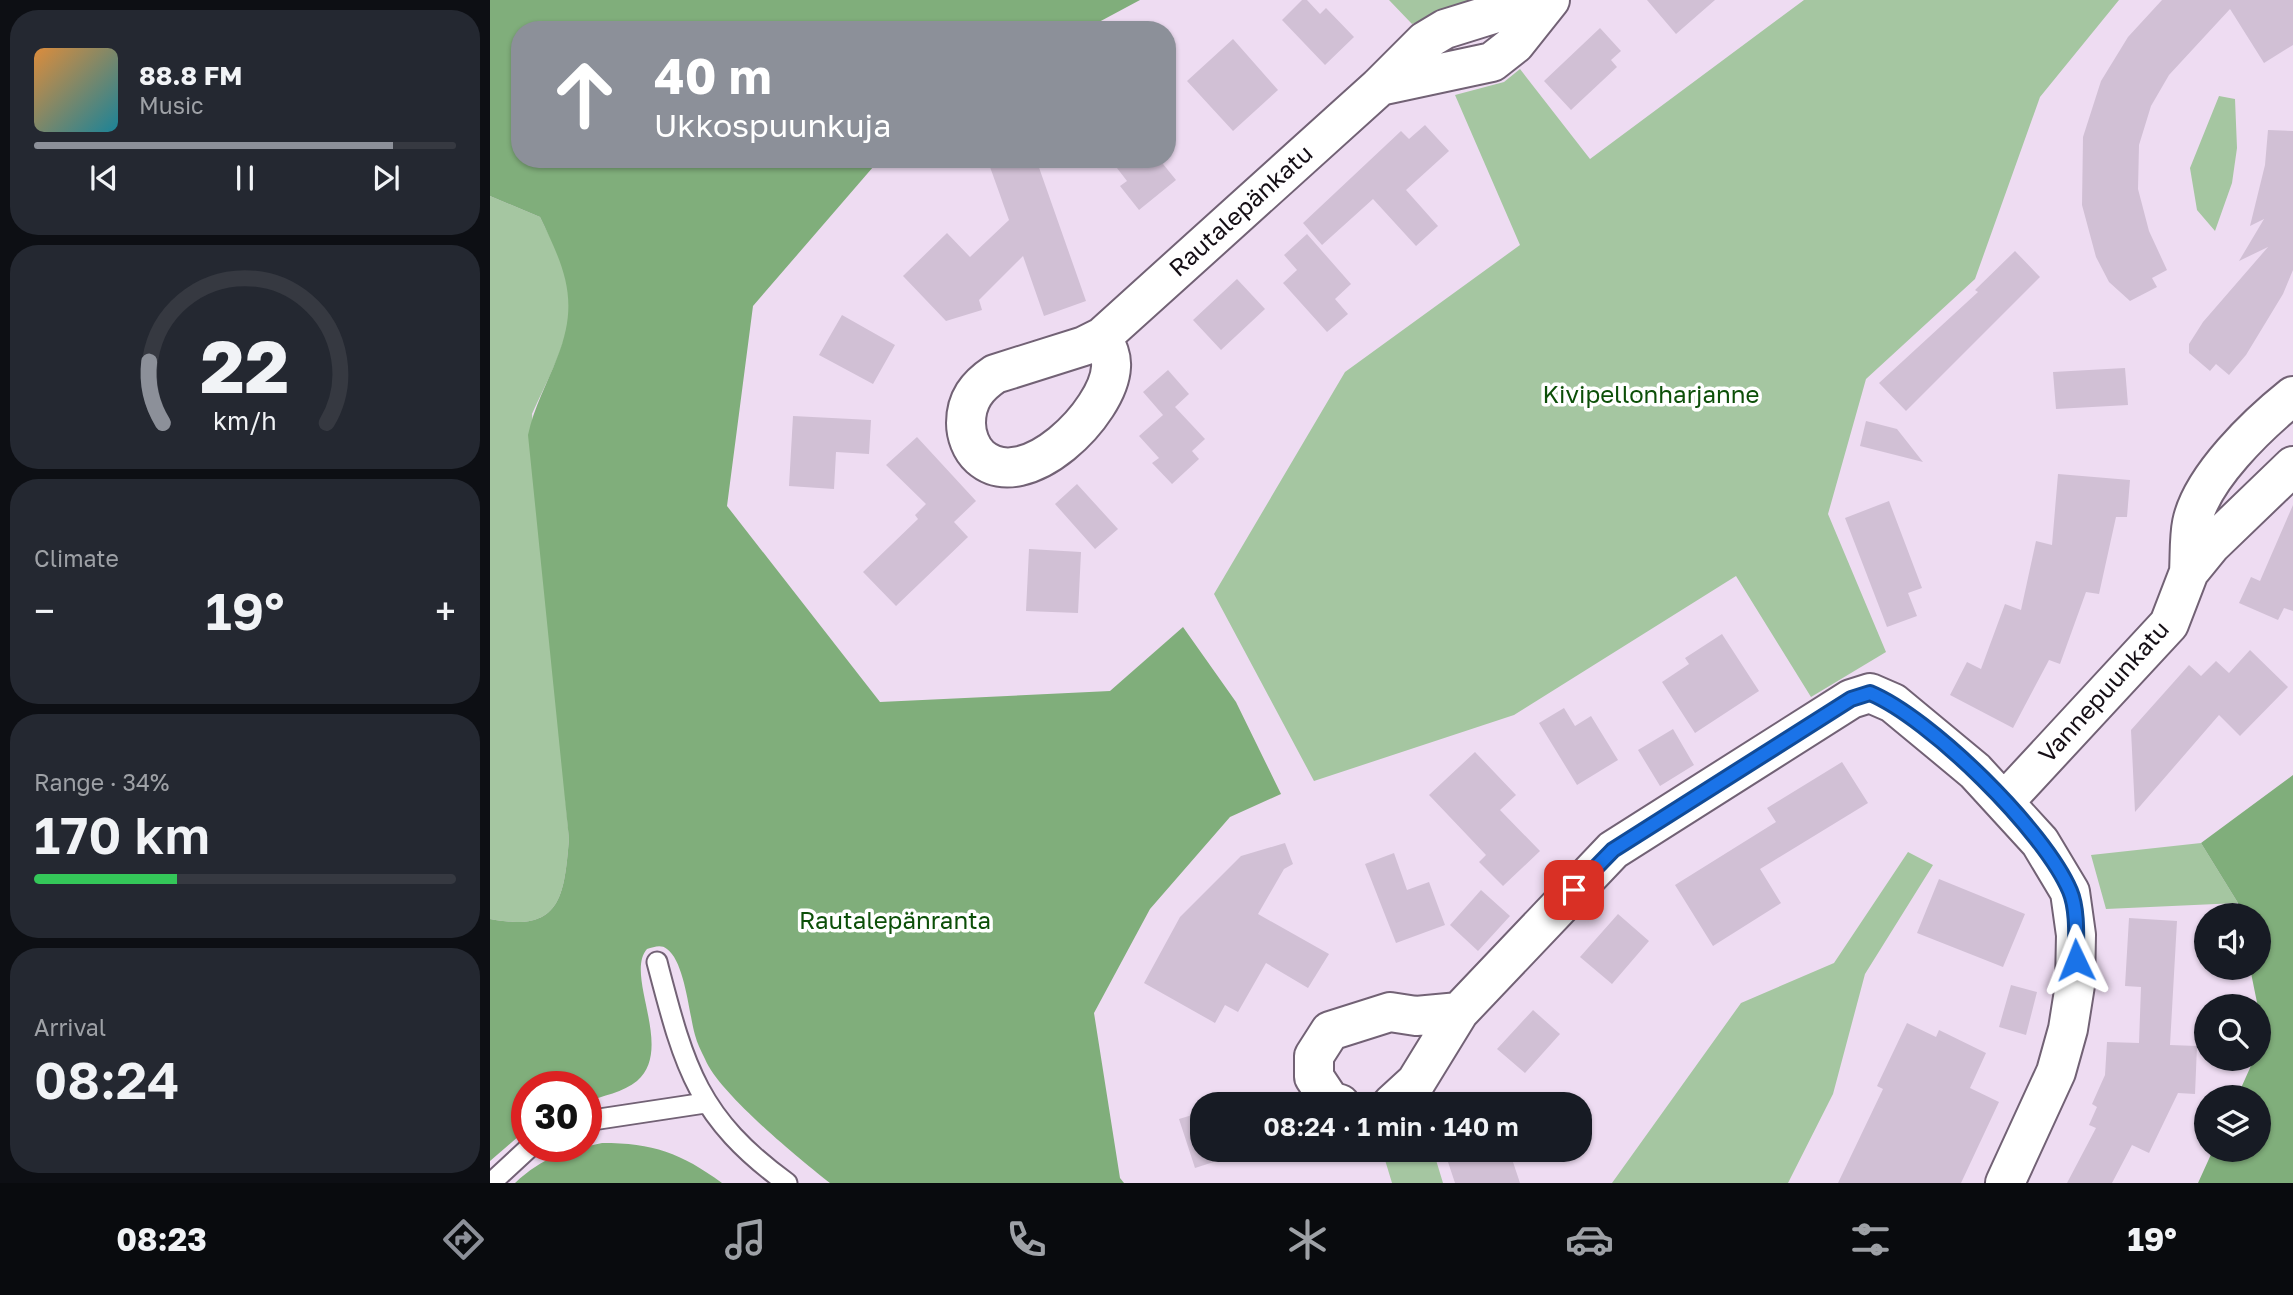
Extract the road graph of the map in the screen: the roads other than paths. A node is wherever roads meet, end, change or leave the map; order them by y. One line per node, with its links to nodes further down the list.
1 (1538, 0): 3 (street, Rautalepänkatu)
2 (1550, 0): 3 (street, Rautalepänkatu)
3 (1380, 86): 4 (street, Rautalepänkatu)
4 (1102, 337)
5 (2293, 396): 7 (street, Vannepuunkatu)
6 (2293, 466): 7 (street, Vannepuunkatu)
7 (2189, 572): 8 (street, Vannepuunkatu)
8 (2004, 802): 10 (street); 18 (street)
9 (657, 962): 13 (lane)
10 (1459, 1012): 11 (street); 12 (street)
11 (1324, 1092)
12 (1405, 1092)
13 (705, 1103): 14 (lane); 17 (lane)
14 (602, 1119)
15 (514, 1162): 16 (lane)
16 (491, 1183)
17 (787, 1183)
18 (2005, 1183)

